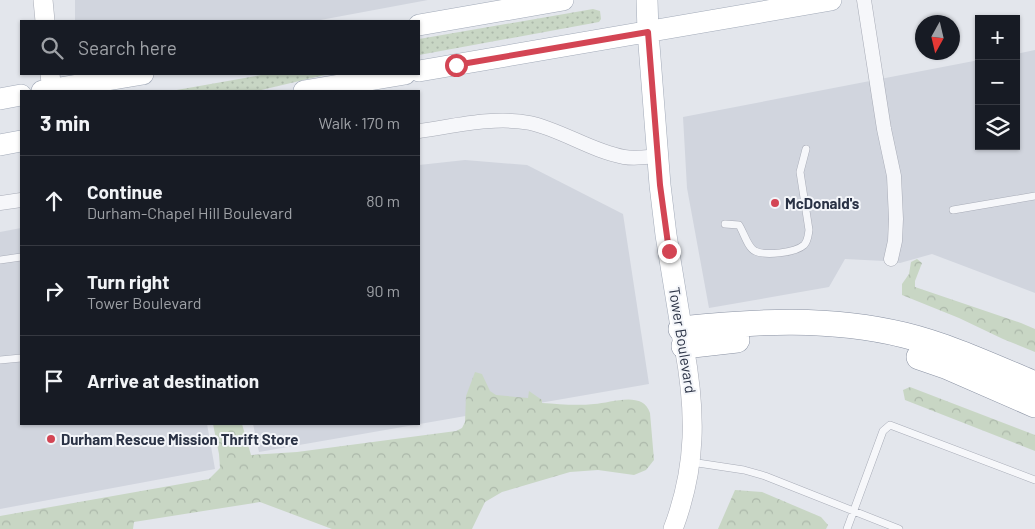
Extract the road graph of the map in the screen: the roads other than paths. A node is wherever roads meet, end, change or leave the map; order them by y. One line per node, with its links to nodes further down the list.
1 (43, 0): 6 (street)
2 (563, 0): 7 (main road)
3 (647, 0): 8 (main road, Tower Boulevard)
4 (831, 0): 8 (main road)
5 (864, 0): 27 (street)
6 (45, 20)
7 (420, 25)
8 (648, 32): 9 (main road); 20 (main road, Tower Boulevard)
9 (420, 71)
10 (135, 75): 12 (main road)
11 (399, 75): 13 (main road)
12 (49, 86)
13 (310, 90)
14 (20, 95): 15 (main road)
15 (0, 99)
16 (420, 131): 20 (street)
17 (20, 141): 18 (main road)
18 (0, 145)
19 (806, 149): 25 (lane)
20 (658, 156): 29 (main road, Tower Boulevard)
21 (1035, 196): 24 (lane)
22 (20, 200): 23 (street)
23 (0, 203)
24 (954, 210)
25 (725, 224)
26 (20, 257): 28 (lane)
27 (891, 259)
28 (0, 260)
29 (683, 337): 32 (highway); 33 (highway); 34 (street, Tower Boulevard)
30 (20, 358): 31 (lane)
31 (0, 360)
32 (1035, 384)
33 (1035, 404)
34 (690, 462): 36 (lane); 37 (street, Tower Boulevard)
35 (1035, 480): 36 (lane)
36 (854, 511): 38 (lane); 39 (lane)
37 (673, 529)
38 (846, 529)
39 (900, 529)

